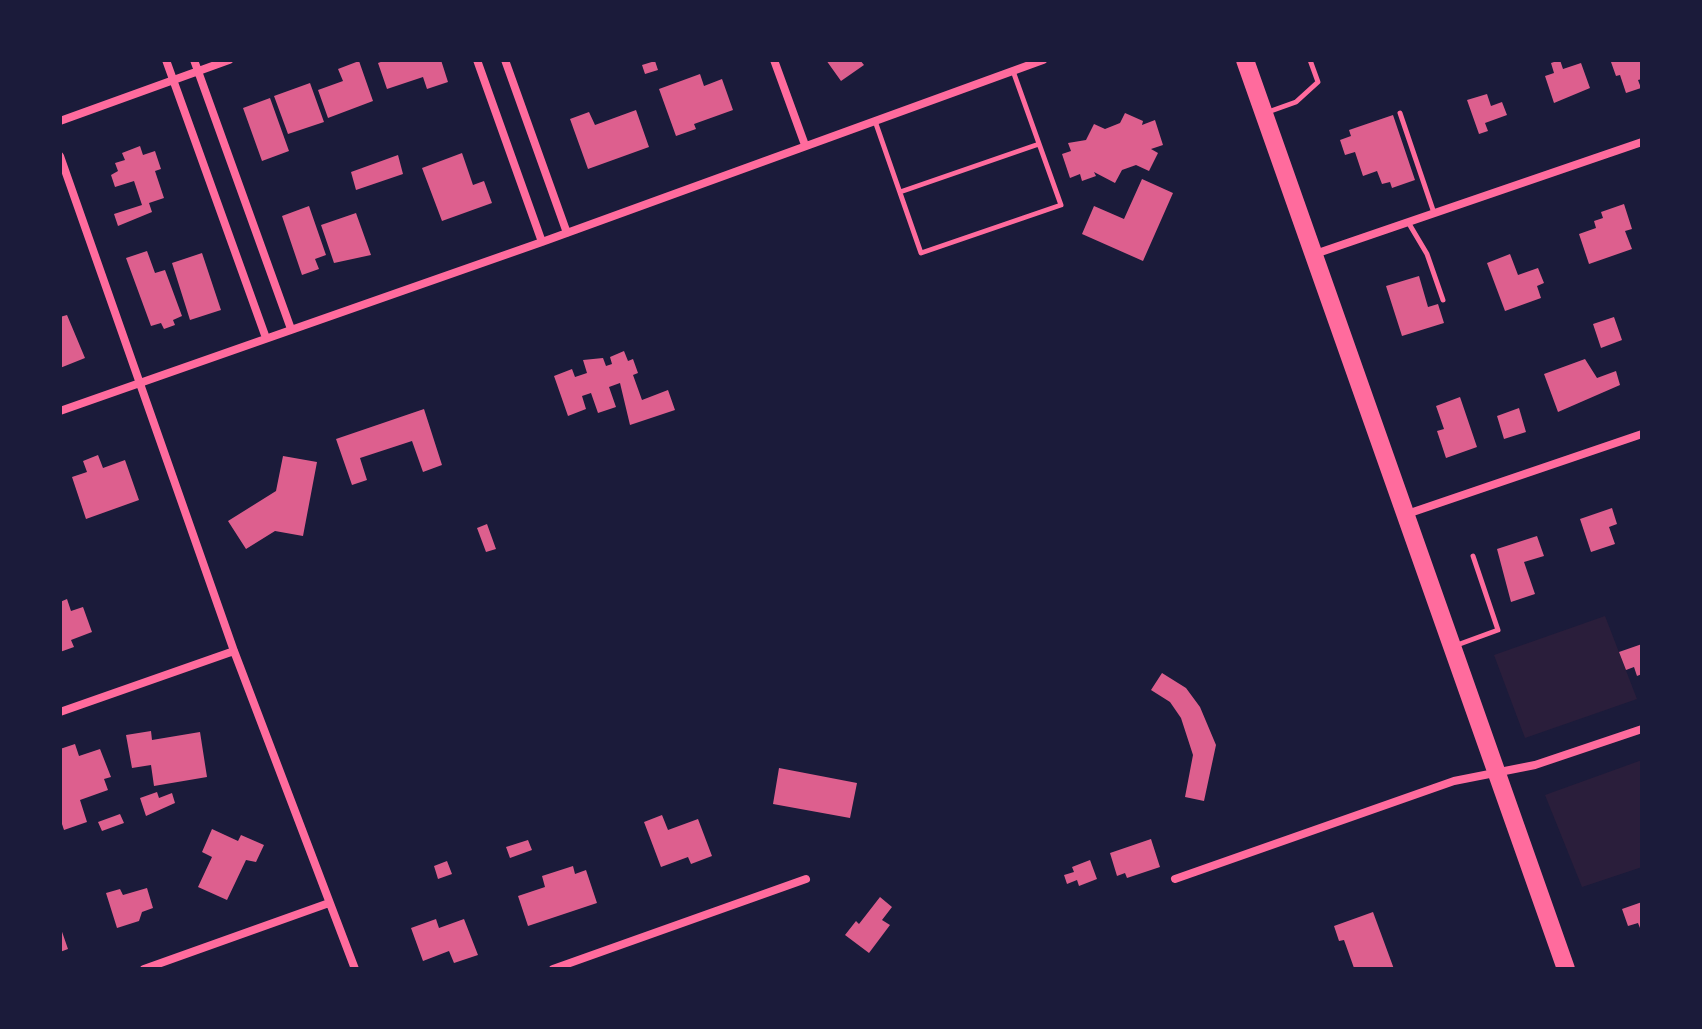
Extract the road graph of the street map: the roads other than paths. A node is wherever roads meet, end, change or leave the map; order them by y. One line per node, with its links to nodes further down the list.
1 (166, 60): 12 (street)
2 (194, 60): 10 (street)
3 (229, 60): 10 (street)
4 (477, 60): 25 (street)
5 (505, 60): 24 (street)
6 (774, 60): 19 (street)
7 (1043, 60): 11 (street)
8 (1245, 60): 14 (highway)
9 (1310, 60): 14 (lane)
10 (198, 71): 12 (street); 28 (street)
11 (1013, 71): 15 (street); 18 (lane)
12 (173, 80): 16 (street); 29 (street)
13 (1400, 113): 22 (lane)
14 (1264, 114): 26 (highway)
15 (875, 120): 19 (street); 21 (lane)
16 (60, 121)
17 (1642, 142): 22 (street)
18 (1039, 144): 21 (lane); 21 (lane)
19 (805, 145): 24 (street)
20 (60, 156): 30 (street)
21 (900, 192)
22 (1434, 213): 23 (street)
23 (1408, 222): 26 (street); 27 (lane)
24 (567, 233): 25 (street)
25 (542, 242): 28 (street)
26 (1315, 254): 33 (highway)
27 (1443, 300)
28 (291, 329): 29 (street)
29 (266, 338): 30 (street)
30 (141, 382): 31 (street); 36 (street)
31 (60, 411)
32 (1642, 434): 33 (street)
33 (1407, 514): 35 (highway)
34 (1473, 556): 35 (lane)
35 (1453, 646): 39 (highway)
36 (234, 651): 37 (street); 42 (street)
37 (60, 712)
38 (1642, 729): 39 (street)
39 (1496, 772): 41 (street); 46 (highway)
40 (806, 879): 45 (street)
41 (1175, 879)
42 (329, 903): 43 (street); 44 (street)
43 (144, 969)
44 (355, 969)
45 (553, 969)
46 (1566, 969)

